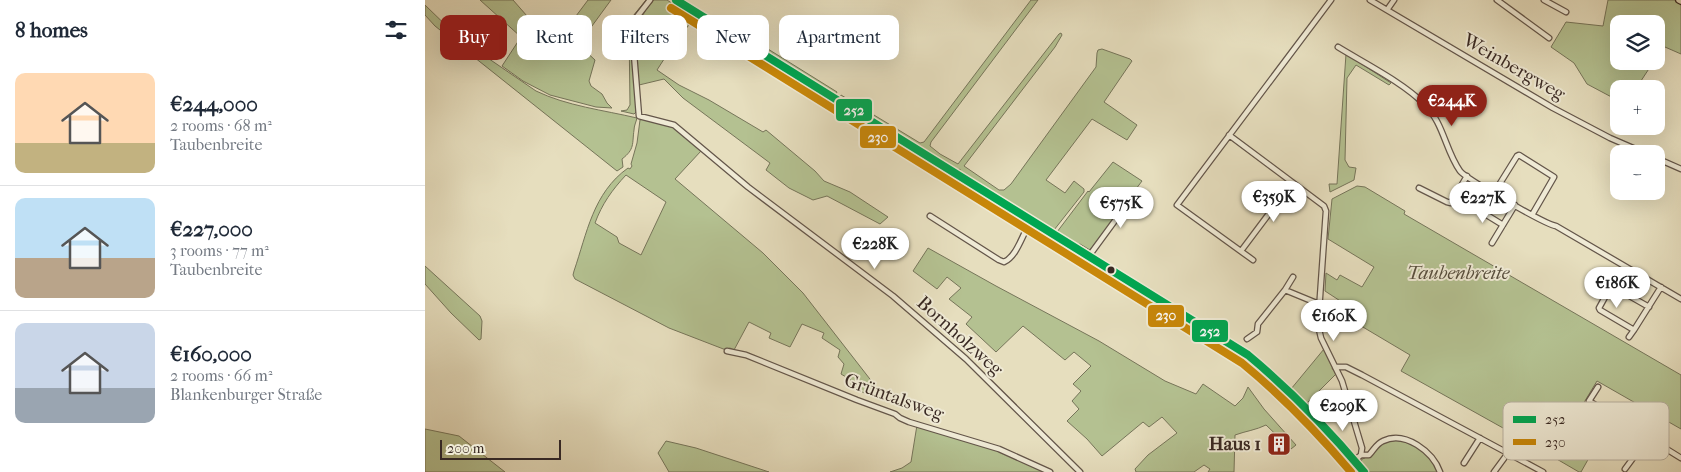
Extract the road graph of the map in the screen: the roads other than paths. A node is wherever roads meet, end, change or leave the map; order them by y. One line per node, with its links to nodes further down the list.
1 (650, 0): 56 (street, Bornholzweg)
2 (676, 0): 25 (main road)
3 (1331, 0): 12 (street)
4 (1370, 0): 8 (street, Weinbergweg)
5 (1395, 0): 8 (street)
6 (1497, 0): 10 (street)
7 (1544, 0): 9 (street)
8 (1387, 10): 13 (street, Weinbergweg)
9 (1566, 12)
10 (1549, 38)
11 (1338, 47): 16 (street)
12 (1229, 136): 17 (street); 28 (street)
13 (1626, 145)
14 (1665, 162): 15 (street)
15 (1681, 168)
16 (1467, 176): 18 (street); 20 (street)
17 (1292, 183): 28 (street); 35 (street)
18 (1419, 188)
19 (1137, 192): 29 (street)
20 (1494, 193): 21 (street); 23 (street)
21 (1515, 205): 23 (street); 26 (street)
22 (1472, 206): 26 (street)
23 (1532, 215): 32 (street)
24 (930, 216): 25 (street)
25 (1031, 220): 29 (main road)
26 (1503, 225): 27 (street)
27 (1492, 244)
28 (1241, 251): 30 (street)
29 (1089, 256): 50 (main road)
30 (1253, 260)
31 (1293, 277): 33 (street)
32 (1661, 287): 34 (street); 36 (street)
33 (1285, 290): 35 (street); 39 (street)
34 (1681, 299)
35 (1319, 304): 41 (street)
36 (1649, 307): 37 (street); 37 (street)
37 (1634, 330): 38 (street)
38 (1629, 338)
39 (1247, 340)
40 (727, 351): 55 (street, Grüntalsweg)
41 (1335, 367): 44 (street); 47 (street)
42 (1597, 387): 43 (street)
43 (1591, 402)
44 (1480, 438): 46 (street); 53 (street)
45 (1669, 450): 48 (street)
46 (1503, 451)
47 (1361, 455): 50 (street); 58 (street)
48 (1681, 458)
49 (1503, 459): 59 (street)
50 (1355, 460): 57 (main road)
51 (1520, 460): 60 (street)
52 (1632, 460): 54 (street)
53 (1464, 463)
54 (1625, 469)
55 (1050, 472)
56 (1080, 472)
57 (1364, 472)
58 (1440, 472)
59 (1494, 472)
60 (1543, 472)

